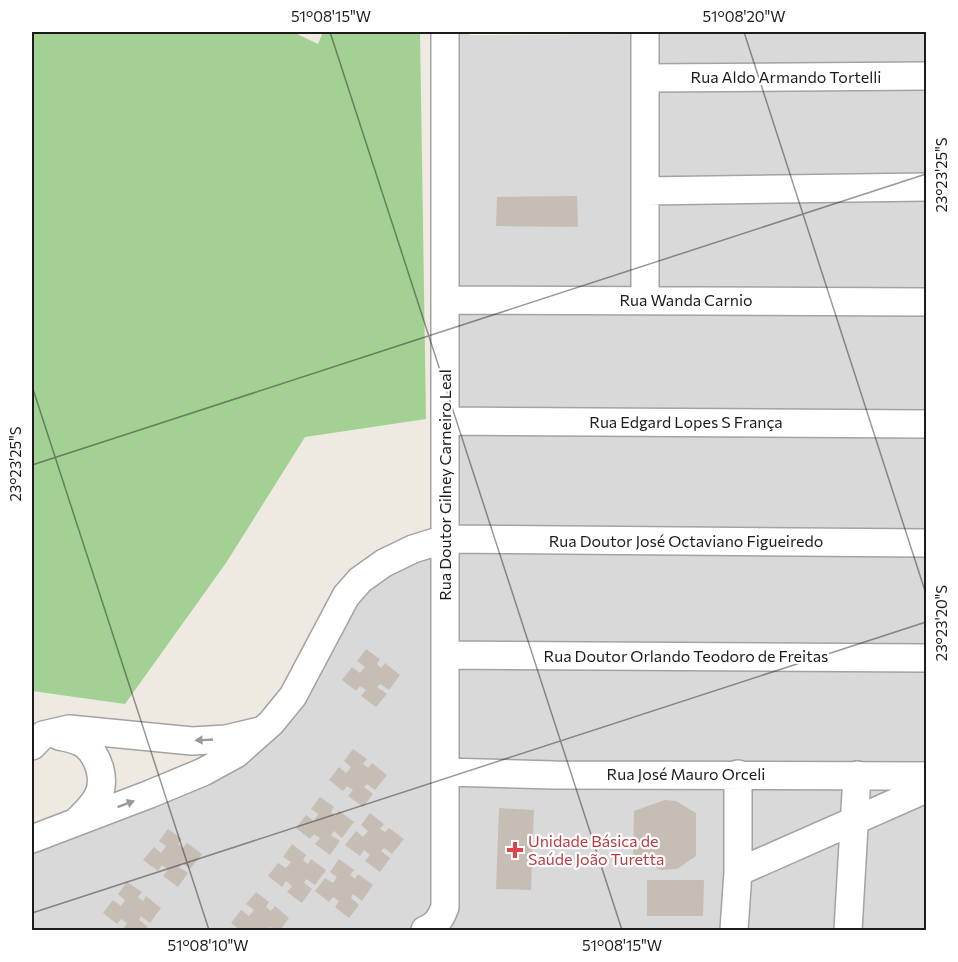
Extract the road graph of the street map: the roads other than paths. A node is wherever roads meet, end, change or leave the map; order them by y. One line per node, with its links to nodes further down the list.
1 (445, 32): 7 (street, Rua Doutor Gilney Carneiro Leal)
2 (645, 32): 4 (street)
3 (927, 76): 4 (street, Rua Aldo Armando Tortelli)
4 (645, 78): 6 (street)
5 (927, 187): 6 (street)
6 (645, 191): 8 (street)
7 (445, 300): 8 (street, Rua Wanda Carnio); 10 (street, Rua Doutor Gilney Carneiro Leal)
8 (645, 300): 9 (street, Rua Wanda Carnio)
9 (927, 302)
10 (445, 421): 11 (street, Rua Edgard Lopes S França); 12 (street, Rua Doutor Gilney Carneiro Leal)
11 (927, 424)
12 (445, 539): 13 (street, Rua Doutor José Octaviano Figueiredo); 14 (street, Rua Doutor Gilney Carneiro Leal); 16 (street, Rua Doutor José Octaviano Figueiredo)
13 (927, 543)
14 (445, 655): 15 (street, Rua Doutor Orlando Teodoro de Freitas); 18 (street, Rua Doutor Gilney Carneiro Leal)
15 (927, 658)
16 (261, 730): 17 (street, one-way to 17); 24 (street, Rua Doutor José Octaviano Figueiredo, one-way to 16)
17 (37, 740): 24 (street)
18 (445, 772): 19 (street, Rua José Mauro Orceli); 27 (street, Rua Doutor Gilney Carneiro Leal)
19 (738, 774): 20 (street, Rua José Mauro Orceli); 26 (street)
20 (856, 775): 21 (street, Rua José Mauro Orceli); 23 (street)
21 (927, 776)
22 (927, 789): 23 (street)
23 (854, 821): 26 (street); 29 (street)
24 (76, 822): 25 (street, Rua Doutor José Octaviano Figueiredo)
25 (32, 839)
26 (738, 872): 28 (street)
27 (425, 930)
28 (734, 930)
29 (848, 930)

